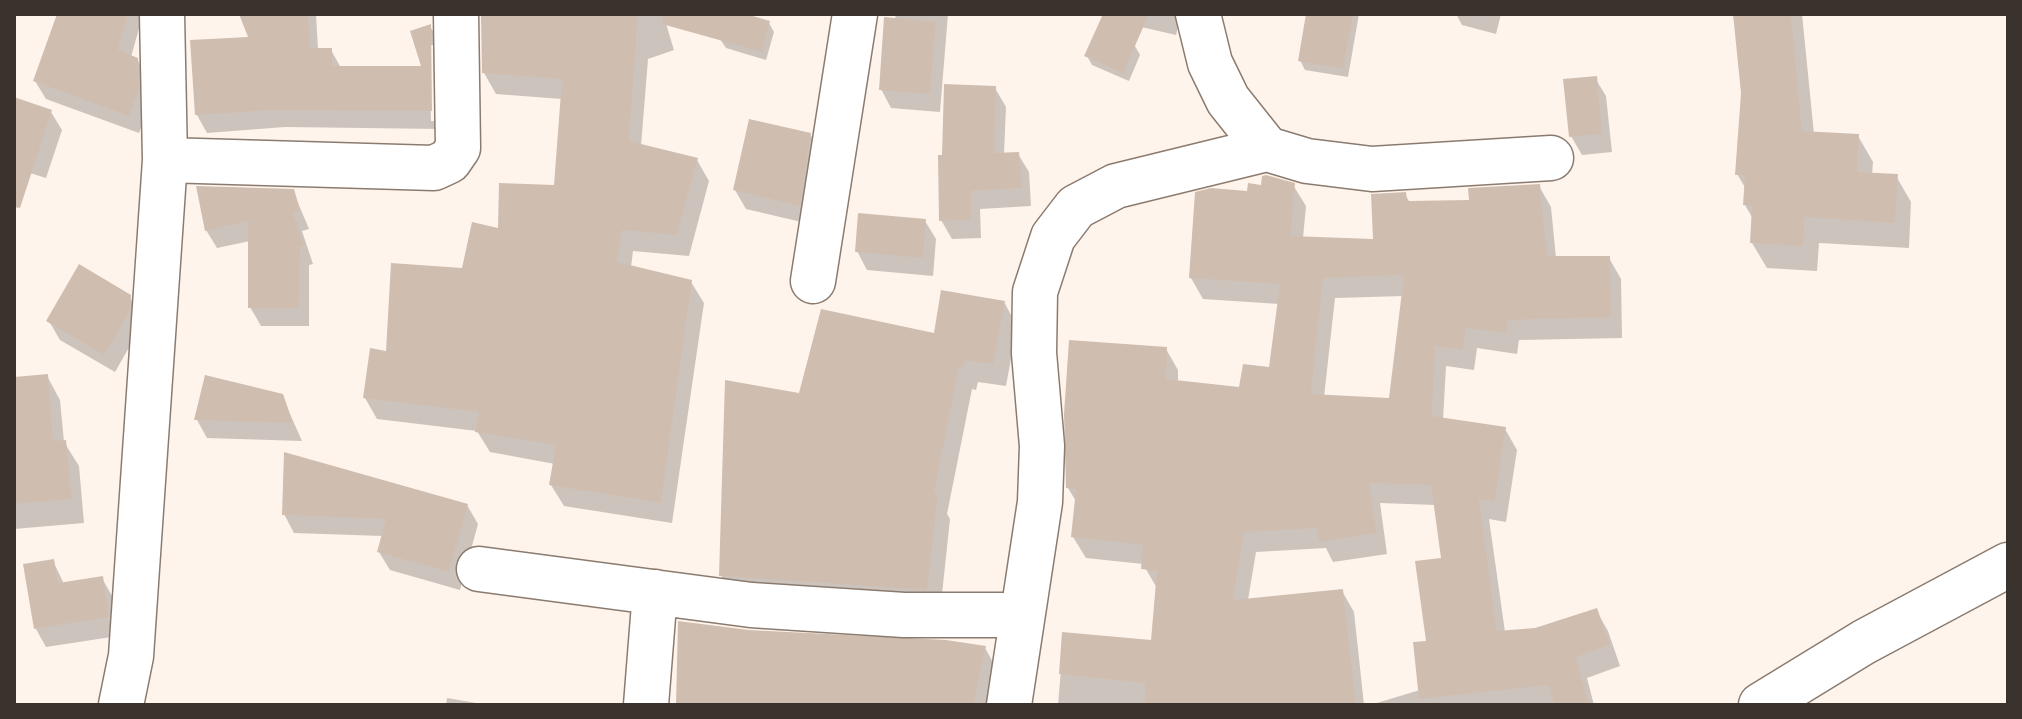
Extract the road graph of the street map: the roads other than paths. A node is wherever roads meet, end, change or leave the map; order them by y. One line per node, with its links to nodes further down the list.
1 (162, 14): 7 (street)
2 (456, 14): 7 (street)
3 (855, 14): 8 (street)
4 (1198, 14): 5 (street)
5 (1267, 149): 6 (street); 12 (street)
6 (1551, 158)
7 (165, 160): 13 (street)
8 (813, 281)
9 (2008, 565): 16 (street)
10 (479, 569): 11 (street)
11 (655, 592): 12 (street); 14 (street)
12 (1020, 615): 15 (street)
13 (121, 705)
14 (646, 705)
15 (1009, 705)
16 (1761, 705)

